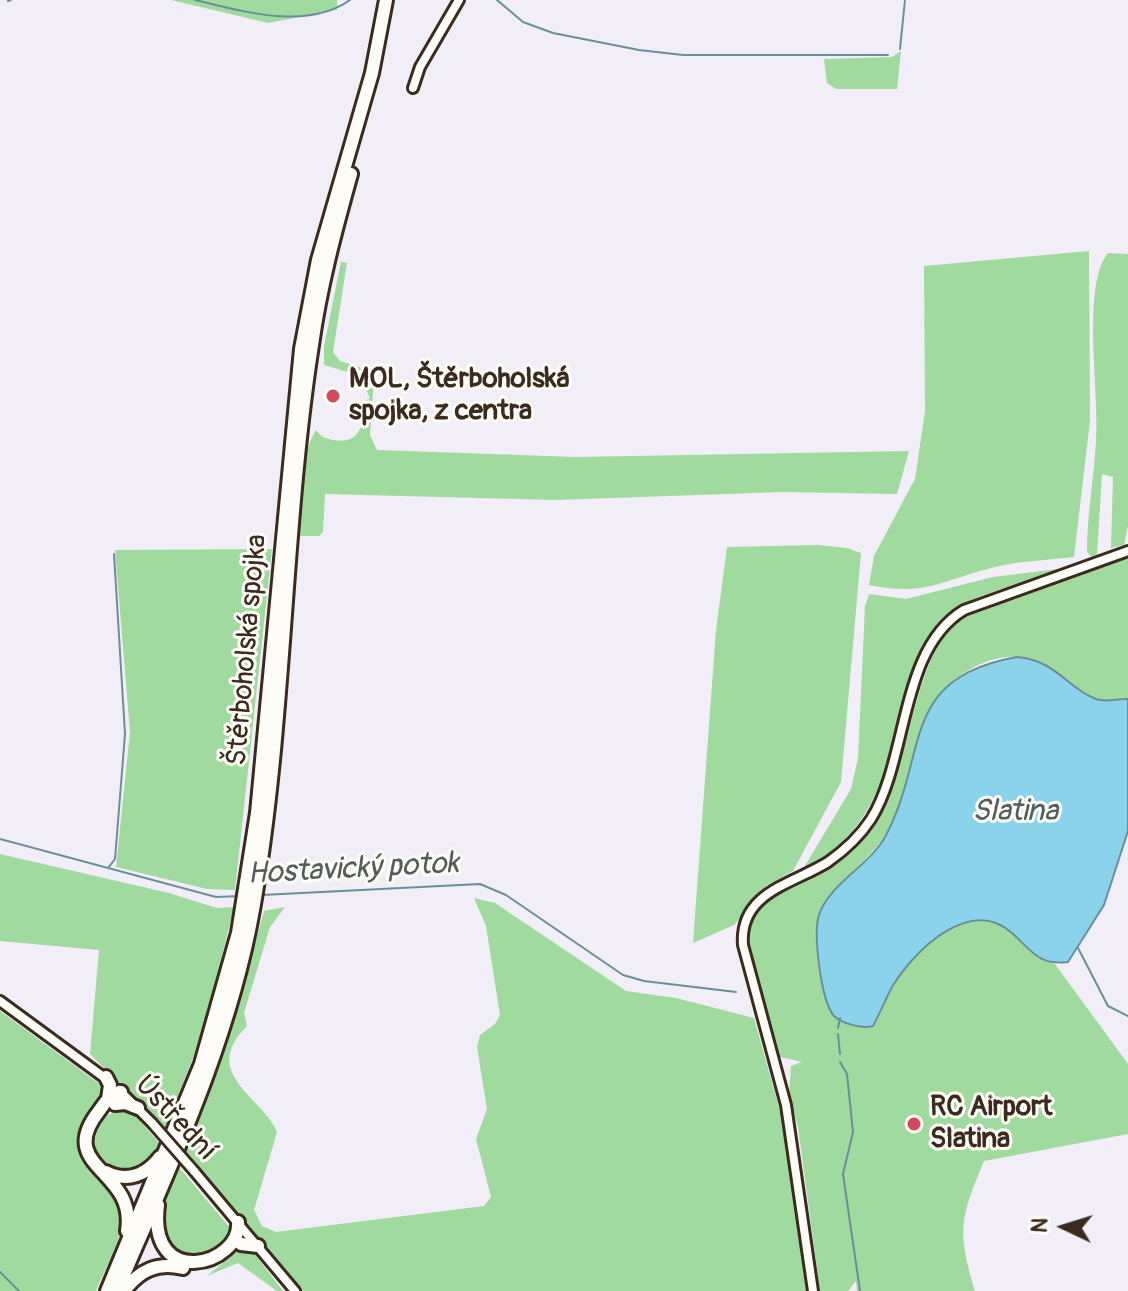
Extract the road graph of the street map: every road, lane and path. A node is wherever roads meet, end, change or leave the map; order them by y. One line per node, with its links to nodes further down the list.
1 (386, 0): 6 (highway, Štěrboholská spojka)
2 (394, 0): 6 (highway, Štěrboholská spojka)
3 (459, 0): 4 (street)
4 (413, 88)
5 (1128, 551): 22 (street)
6 (252, 888): 7 (highway, Štěrboholská spojka)
7 (249, 904): 13 (highway, Štěrboholská spojka); 14 (highway, Štěrboholská spojka)
8 (0, 1001): 9 (street, Ústřední)
9 (106, 1077): 10 (street, Ústřední); 11 (highway)
10 (121, 1092): 11 (highway); 12 (street, Ústřední)
11 (112, 1102): 12 (highway); 13 (highway); 17 (highway)
12 (138, 1108): 15 (street, Ústřední, bridge)
13 (174, 1134): 17 (highway, Štěrboholská spojka)
14 (163, 1182): 15 (highway); 19 (highway, Štěrboholská spojka)
15 (240, 1234): 16 (highway); 20 (highway)
16 (258, 1246): 21 (street)
17 (121, 1258): 18 (highway, Štěrboholská spojka)
18 (107, 1291)
19 (117, 1291)
20 (124, 1291)
21 (295, 1291)
22 (813, 1291)

